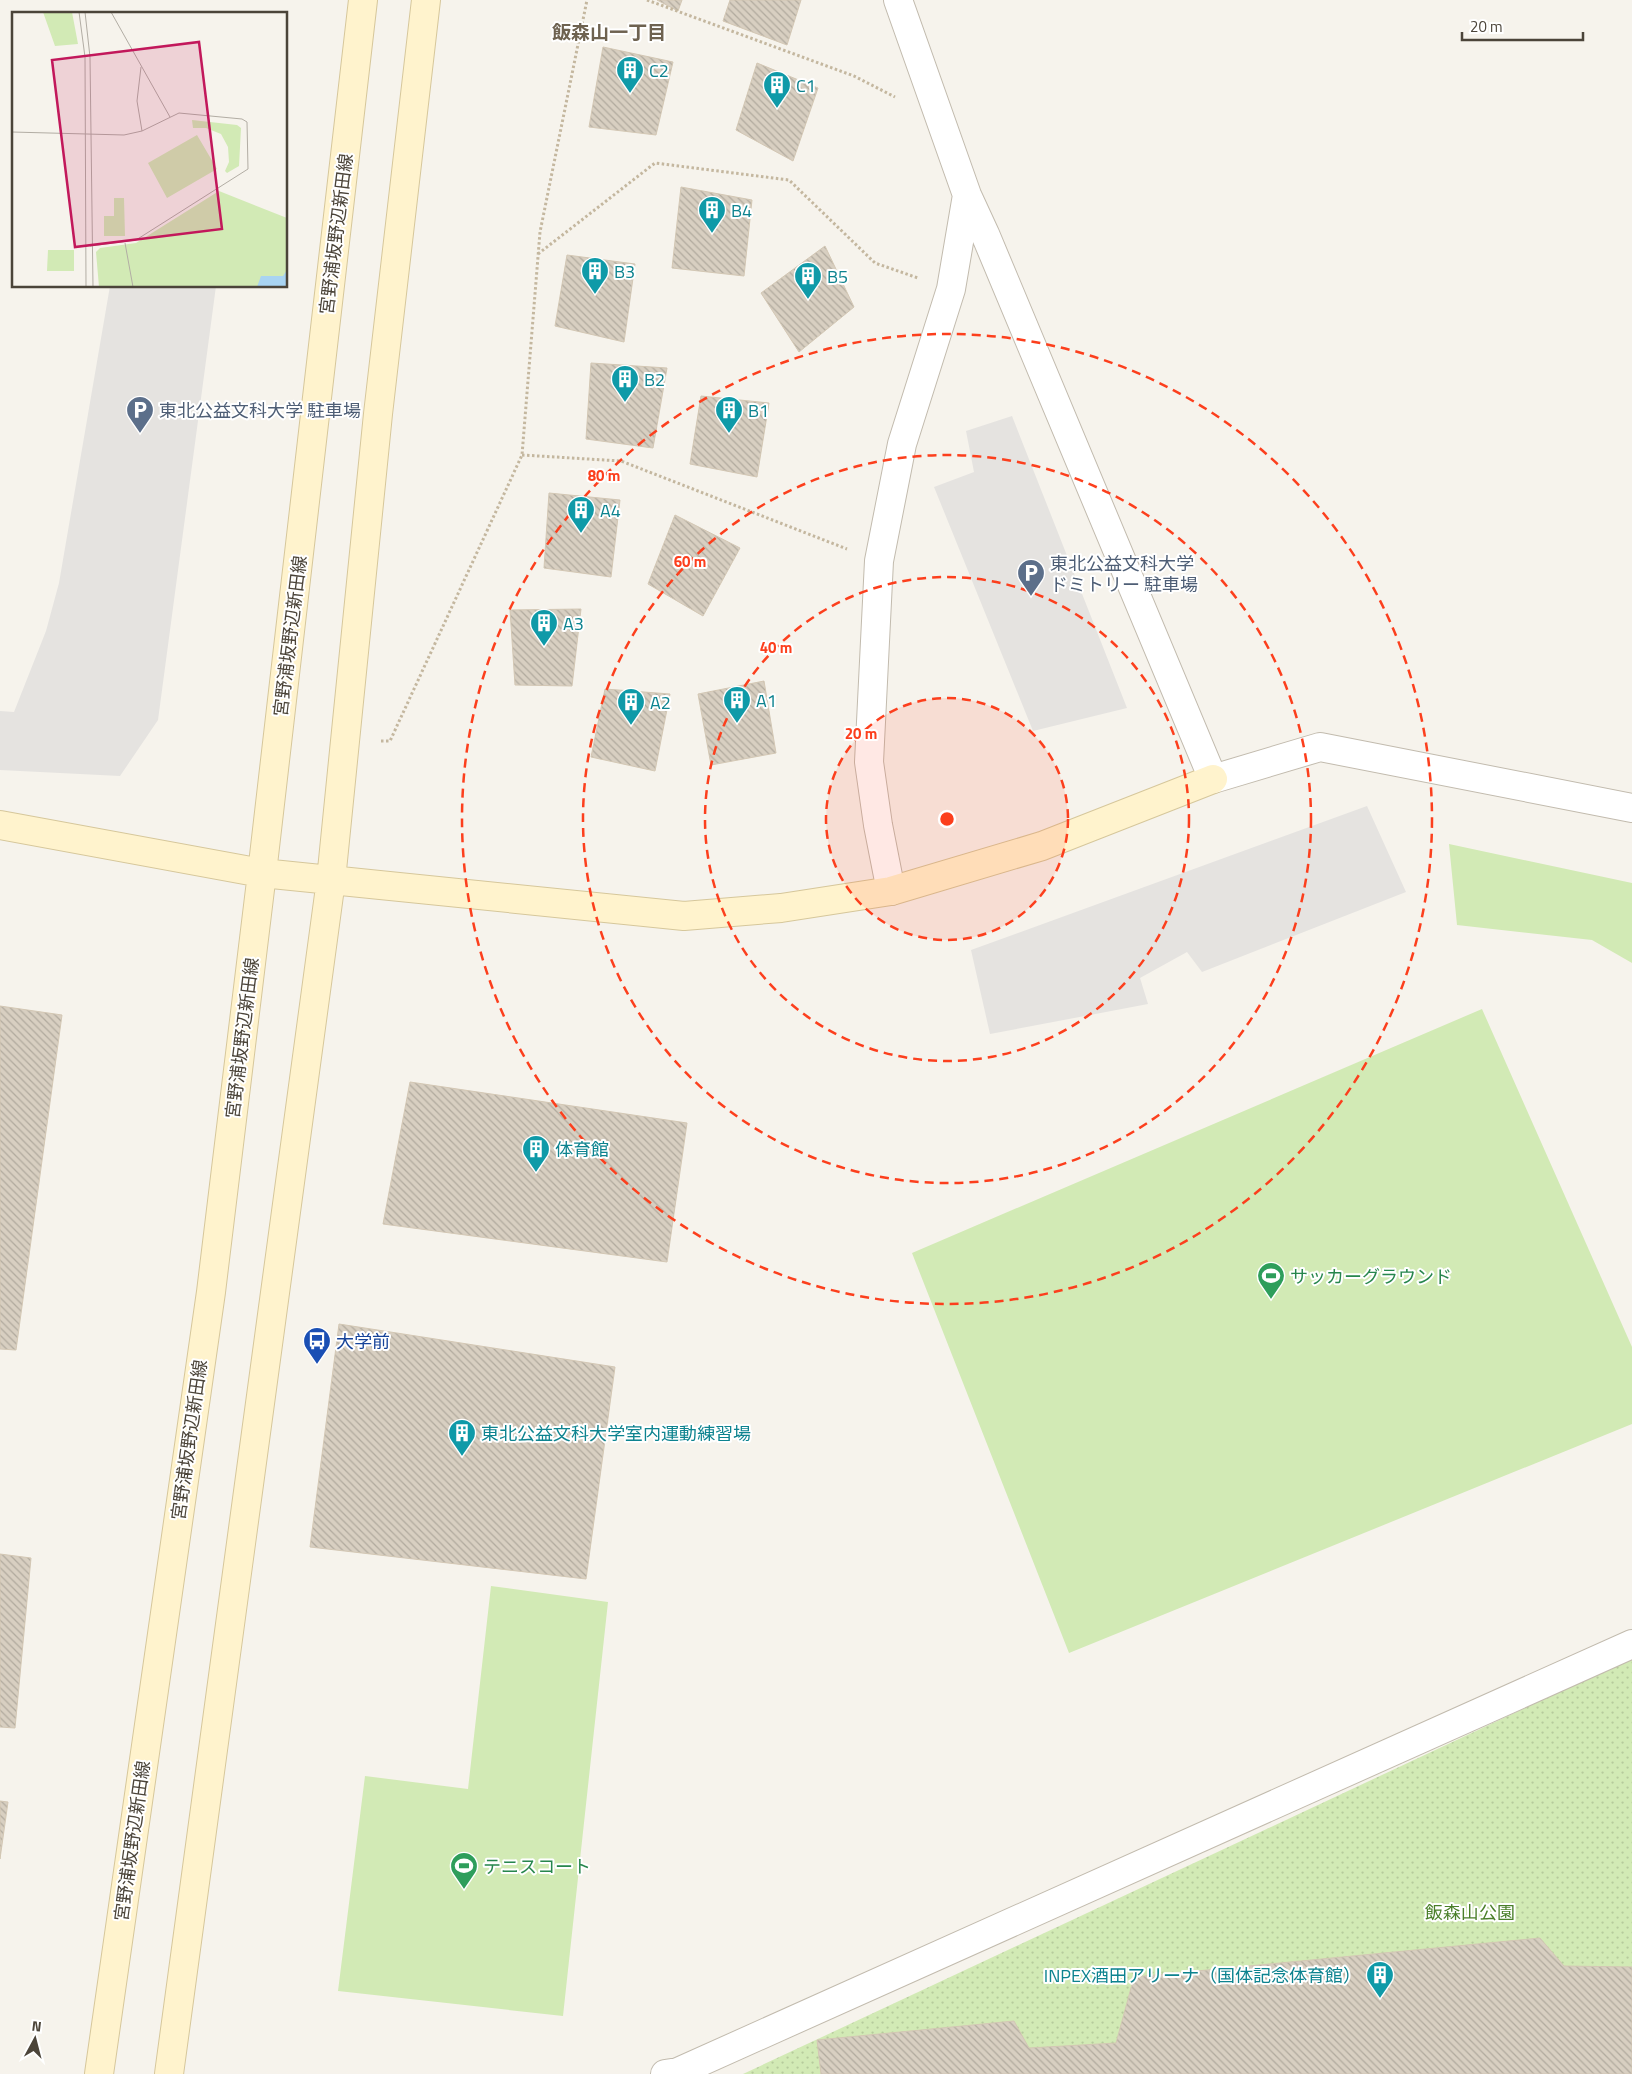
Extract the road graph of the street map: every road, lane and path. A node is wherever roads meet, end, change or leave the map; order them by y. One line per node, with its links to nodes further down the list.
1 (363, 0): 16 (main road, 宮野浦坂野辺新田線)
2 (426, 0): 12 (main road)
3 (587, 0): 8 (path)
4 (647, 0): 6 (path)
5 (898, 0): 6 (street)
6 (936, 109): 7 (street)
7 (967, 195): 9 (street); 13 (street)
8 (537, 254): 9 (path); 10 (path)
9 (951, 289): 11 (street)
10 (522, 455): 11 (path); 12 (path)
11 (879, 561): 18 (street)
12 (345, 740): 17 (main road)
13 (1213, 779): 14 (street); 18 (main road)
14 (1632, 808)
15 (0, 825): 16 (main road)
16 (262, 873): 17 (main road); 20 (main road, 宮野浦坂野辺新田線)
17 (331, 880): 18 (main road); 21 (main road)
18 (891, 891)
19 (1632, 1644): 22 (street)
20 (99, 2074)
21 (169, 2074)
22 (665, 2074)

